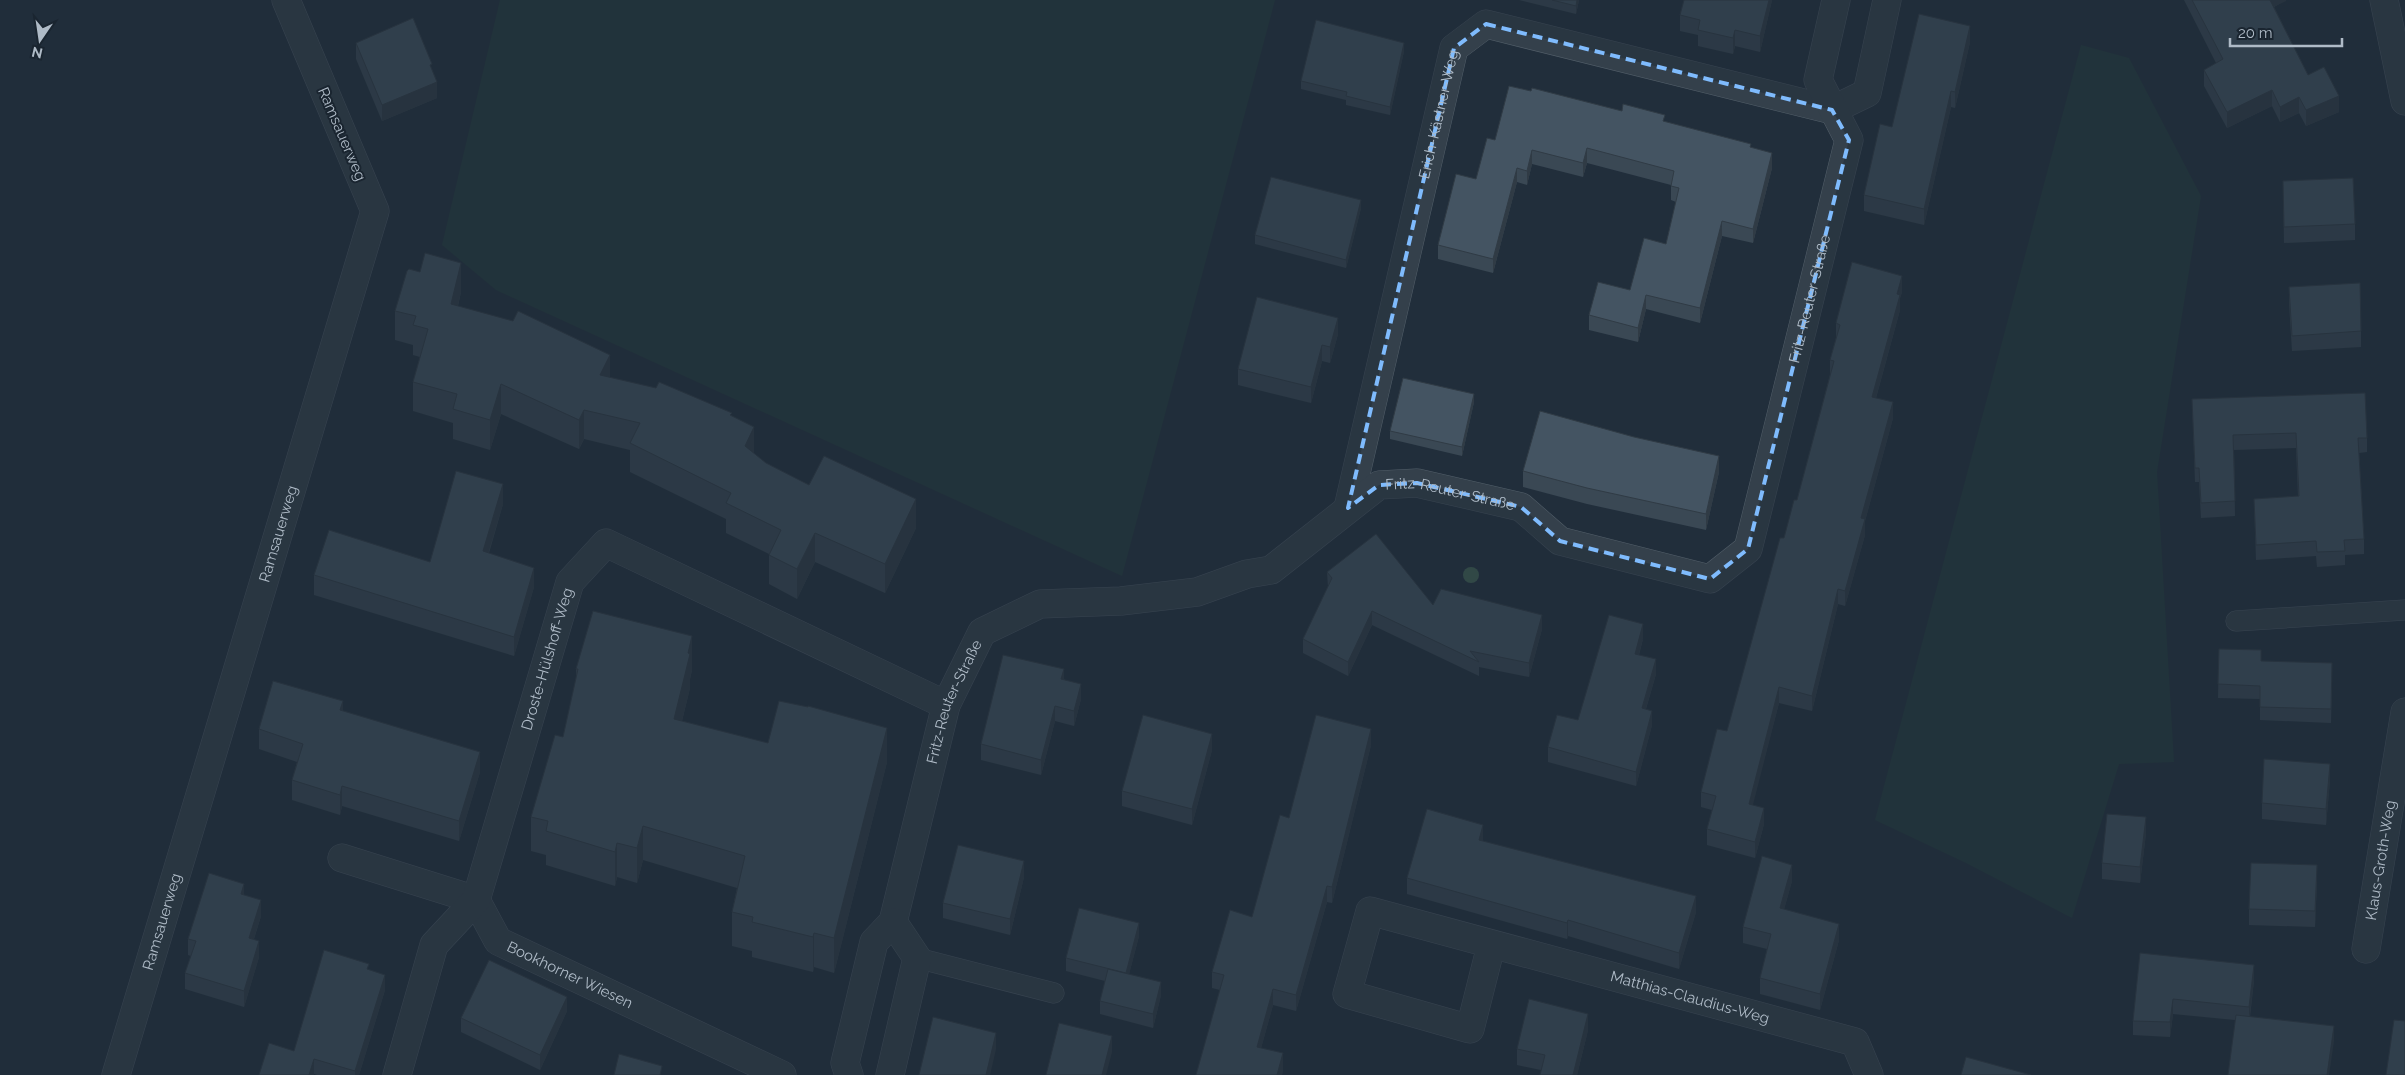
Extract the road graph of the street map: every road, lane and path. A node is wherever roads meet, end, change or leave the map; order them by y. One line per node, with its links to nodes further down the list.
1 (286, 0): 19 (street, Ramsauerweg)
2 (1836, 0): 6 (street, Fritz-Reuter-Straße)
3 (1887, 0): 6 (street)
4 (2384, 0): 5 (street)
5 (2405, 101)
6 (1832, 110): 7 (street, Erich-Kästner-Weg); 7 (street, Fritz-Reuter-Straße)
7 (1348, 508): 10 (street, Fritz-Reuter-Straße)
8 (2405, 610): 9 (lane)
9 (2236, 622)
10 (946, 705): 13 (street, Droste-Hülshoff-Weg); 14 (street, Fritz-Reuter-Straße)
11 (2405, 712): 16 (street, Klaus-Groth-Weg)
12 (342, 858): 13 (street)
13 (476, 900): 20 (street); 21 (street, Bookhorner Wiesen)
14 (893, 922): 17 (street); 22 (street, Fritz-Reuter-Straße)
15 (1491, 946): 15 (street, Matthias-Claudius-Weg); 24 (street, Matthias-Claudius-Weg)
16 (2366, 949)
17 (917, 958): 18 (lane); 23 (street)
18 (1054, 993)
19 (116, 1075)
20 (397, 1075)
21 (782, 1075)
22 (849, 1075)
23 (890, 1075)
24 (1868, 1075)

